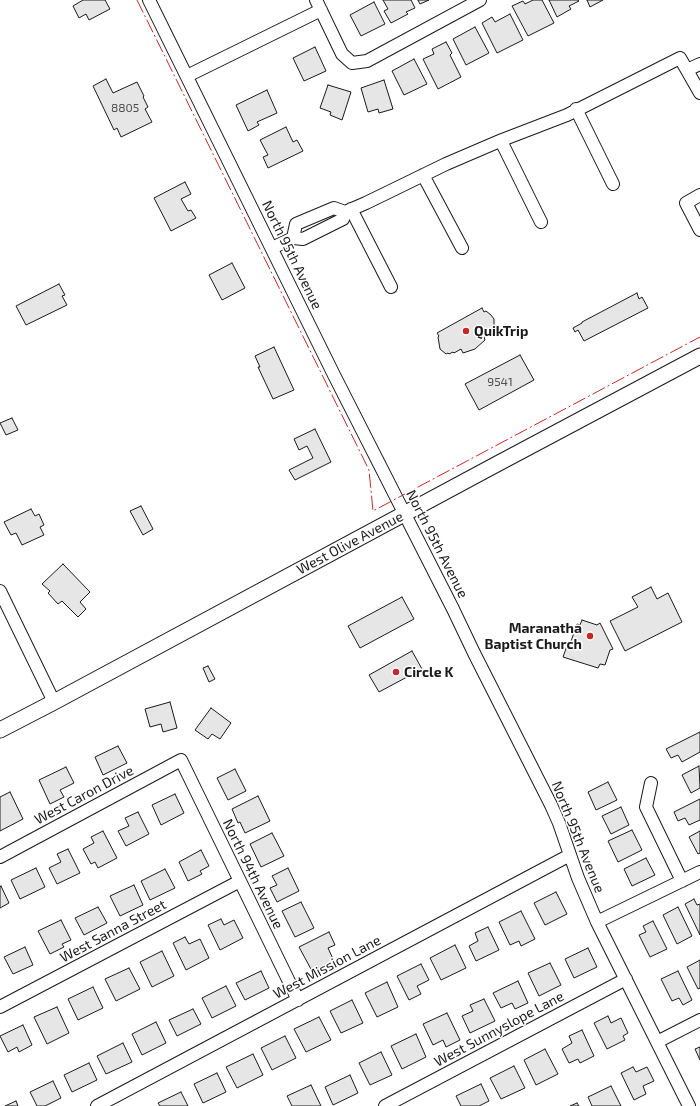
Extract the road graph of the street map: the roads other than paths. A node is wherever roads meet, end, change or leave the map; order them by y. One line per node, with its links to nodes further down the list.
1 (150, 0): 6 (street, North 95th Avenue)
2 (480, 0): 3 (street)
3 (319, 5): 6 (street)
4 (700, 64): 5 (street)
5 (687, 70): 7 (street); 8 (street)
6 (187, 76): 16 (street, North 95th Avenue)
7 (700, 94)
8 (576, 109): 9 (street); 11 (street)
9 (501, 141): 10 (street); 14 (street)
10 (423, 175): 13 (street); 17 (street)
11 (613, 184)
12 (700, 195): 15 (street)
13 (348, 211): 16 (street); 18 (street)
14 (541, 222)
15 (700, 230)
16 (272, 248): 20 (street, North 95th Avenue)
17 (462, 248)
18 (391, 287)
19 (700, 356): 20 (main road, West Olive Avenue)
20 (404, 513): 22 (main road, West Olive Avenue); 26 (street, North 95th Avenue)
21 (0, 591): 22 (street)
22 (54, 702): 23 (main road, West Olive Avenue)
23 (0, 730)
24 (181, 760): 27 (street, West Caron Drive); 29 (street, North 94th Avenue)
25 (651, 783): 30 (street)
26 (570, 854): 31 (street, North 95th Avenue); 33 (street, West Mission Lane)
27 (0, 857)
28 (700, 872): 30 (street)
29 (240, 881): 33 (street, North 94th Avenue); 34 (street, West Sanna Street)
30 (682, 881): 31 (street)
31 (597, 922): 32 (street, North 95th Avenue)
32 (626, 979): 36 (street, North 95th Avenue); 39 (street, West Sunnyslope Lane)
33 (298, 1000): 38 (street, West Mission Lane)
34 (0, 1007)
35 (700, 1020): 36 (street)
36 (657, 1042): 37 (street, North 95th Avenue)
37 (685, 1105)
38 (97, 1106)
39 (385, 1106)

